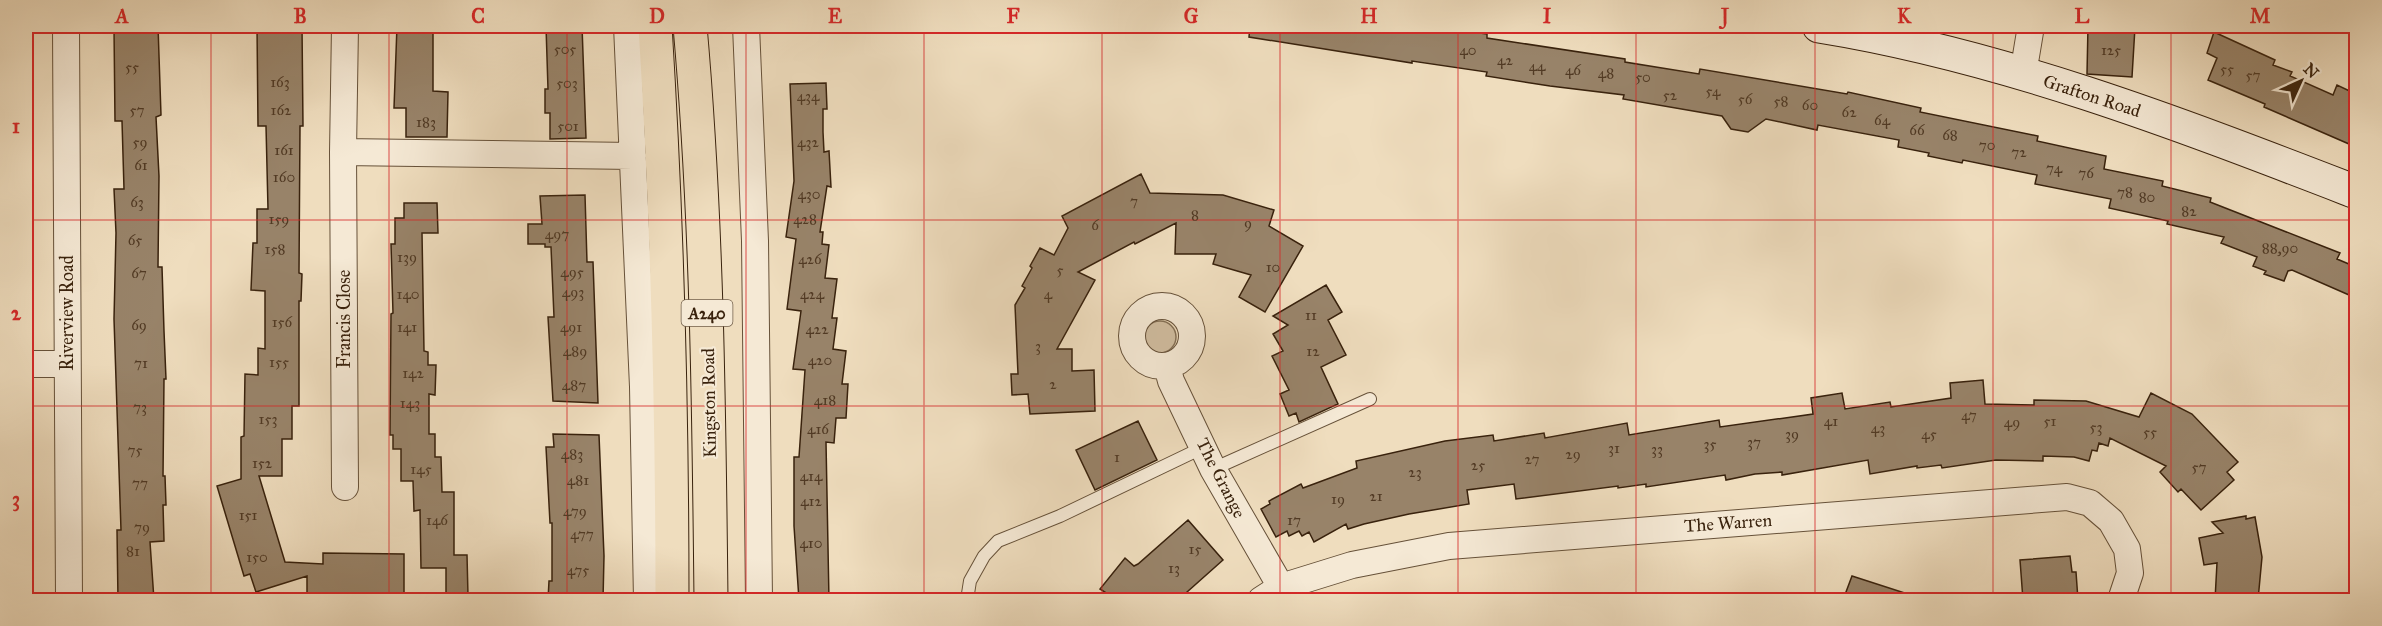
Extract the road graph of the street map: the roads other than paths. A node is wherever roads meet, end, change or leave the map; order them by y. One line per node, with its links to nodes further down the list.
1 (66, 26): 14 (street, Riverview Road)
2 (345, 26): 10 (street, Francis Close)
3 (627, 26): 11 (street)
4 (655, 26): 22 (highway, A240)
5 (690, 26): 23 (highway, Kingston Road / A240)
6 (747, 26): 24 (street)
7 (1819, 26): 9 (street, Grafton Road)
8 (2031, 26): 9 (street)
9 (2023, 74): 12 (street, Grafton Road)
10 (343, 152): 11 (street); 18 (street, Francis Close)
11 (633, 156): 21 (street)
12 (2356, 192)
13 (26, 364): 14 (street)
14 (67, 364): 20 (street, Riverview Road)
15 (1167, 366): 17 (street, The Grange)
16 (1370, 399): 17 (lane)
17 (1208, 458): 19 (street, The Grange); 25 (lane)
18 (345, 487)
19 (1271, 594): 26 (street, The Warren)
20 (69, 600)
21 (646, 600)
22 (672, 600)
23 (711, 600)
24 (759, 600)
25 (967, 600)
26 (2121, 600)

